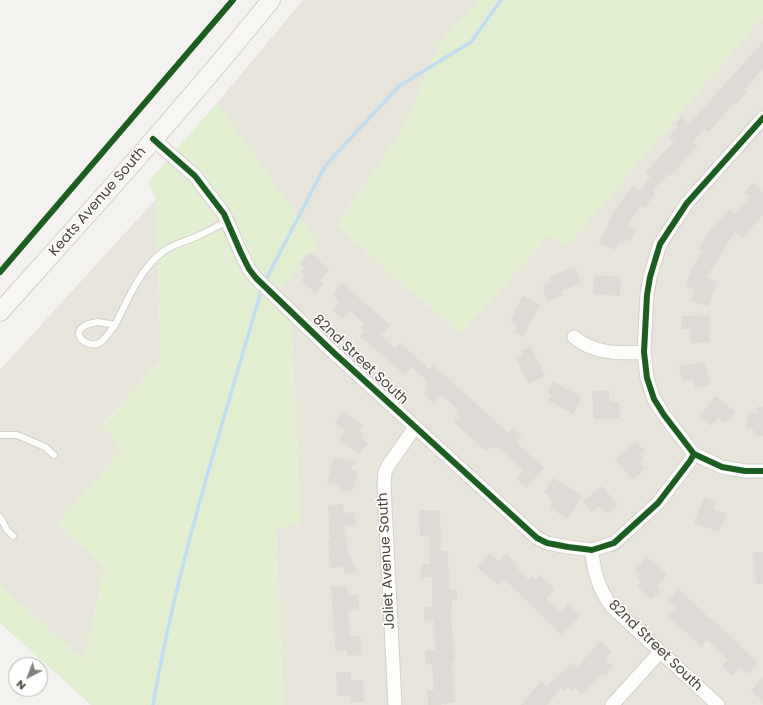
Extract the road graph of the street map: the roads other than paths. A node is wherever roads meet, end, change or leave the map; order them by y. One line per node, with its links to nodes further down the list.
1 (271, 0): 3 (main road, Keats Avenue South)
2 (763, 118): 8 (street)
3 (154, 139): 4 (street, 82nd Street South); 5 (main road, Keats Avenue South)
4 (227, 221): 6 (lane); 9 (street, 82nd Street South)
5 (0, 312)
6 (115, 324): 6 (lane)
7 (574, 337): 8 (street)
8 (644, 352): 11 (street)
9 (415, 427): 16 (street, 82nd Street South); 18 (street, Joliet Avenue South)
10 (0, 435): 12 (lane)
11 (694, 454): 13 (street); 16 (street)
12 (54, 455)
13 (763, 471)
14 (0, 517): 15 (lane)
15 (13, 536)
16 (592, 550): 17 (street, 82nd Street South)
17 (660, 652): 19 (street); 20 (street, 82nd Street South)
18 (395, 705)
19 (612, 705)
20 (718, 705)

